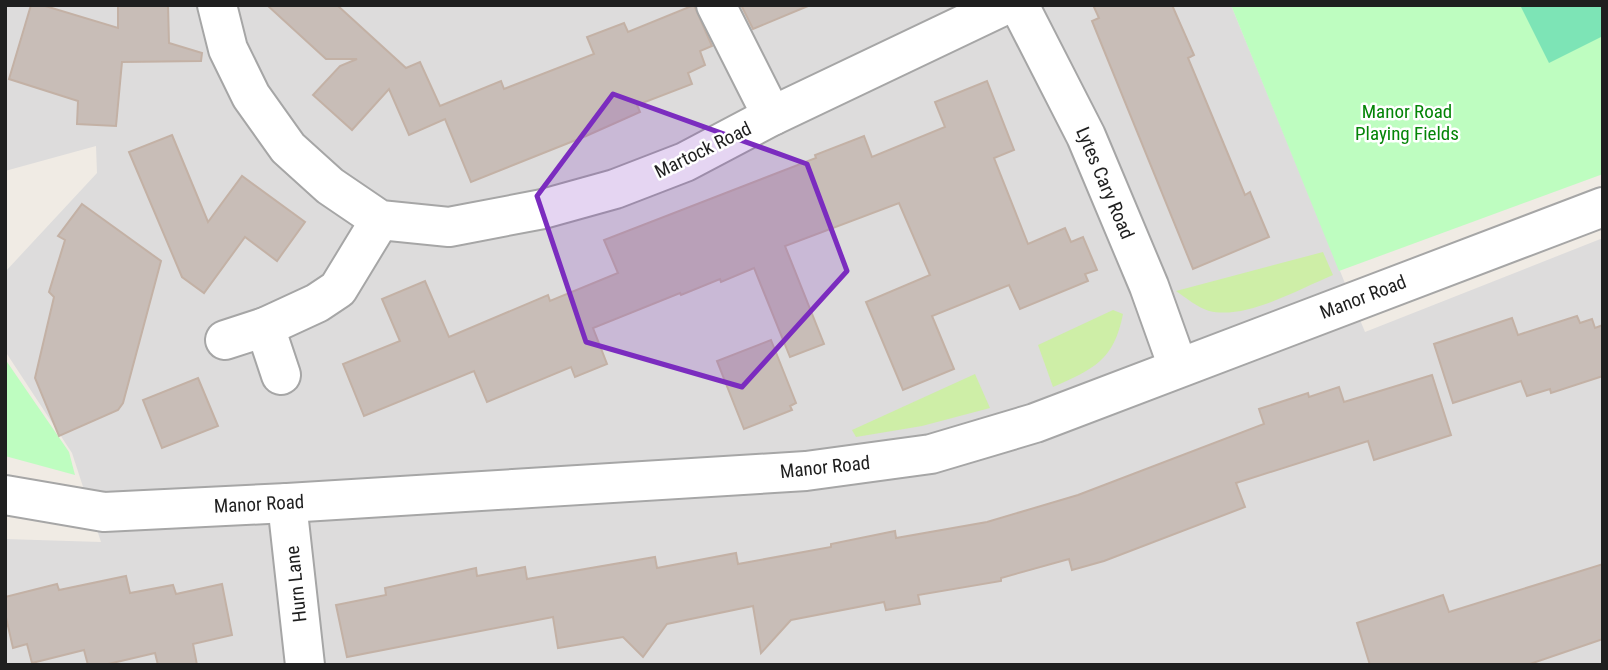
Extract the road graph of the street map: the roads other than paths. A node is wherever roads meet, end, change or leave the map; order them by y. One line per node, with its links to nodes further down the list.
1 (217, 5): 7 (street, Martock Road)
2 (716, 5): 5 (street)
3 (1005, 5): 5 (street, Martock Road)
4 (1019, 5): 10 (street, Lytes Cary Road)
5 (772, 116): 7 (street, Martock Road)
6 (1603, 206): 10 (street, Manor Road)
7 (380, 220): 8 (street)
8 (265, 327): 9 (street); 11 (street)
9 (225, 340)
10 (1178, 367): 13 (street, Manor Road)
11 (281, 375)
12 (5, 495): 13 (street, Manor Road)
13 (287, 503): 14 (street, Hurn Lane)
14 (305, 665)

